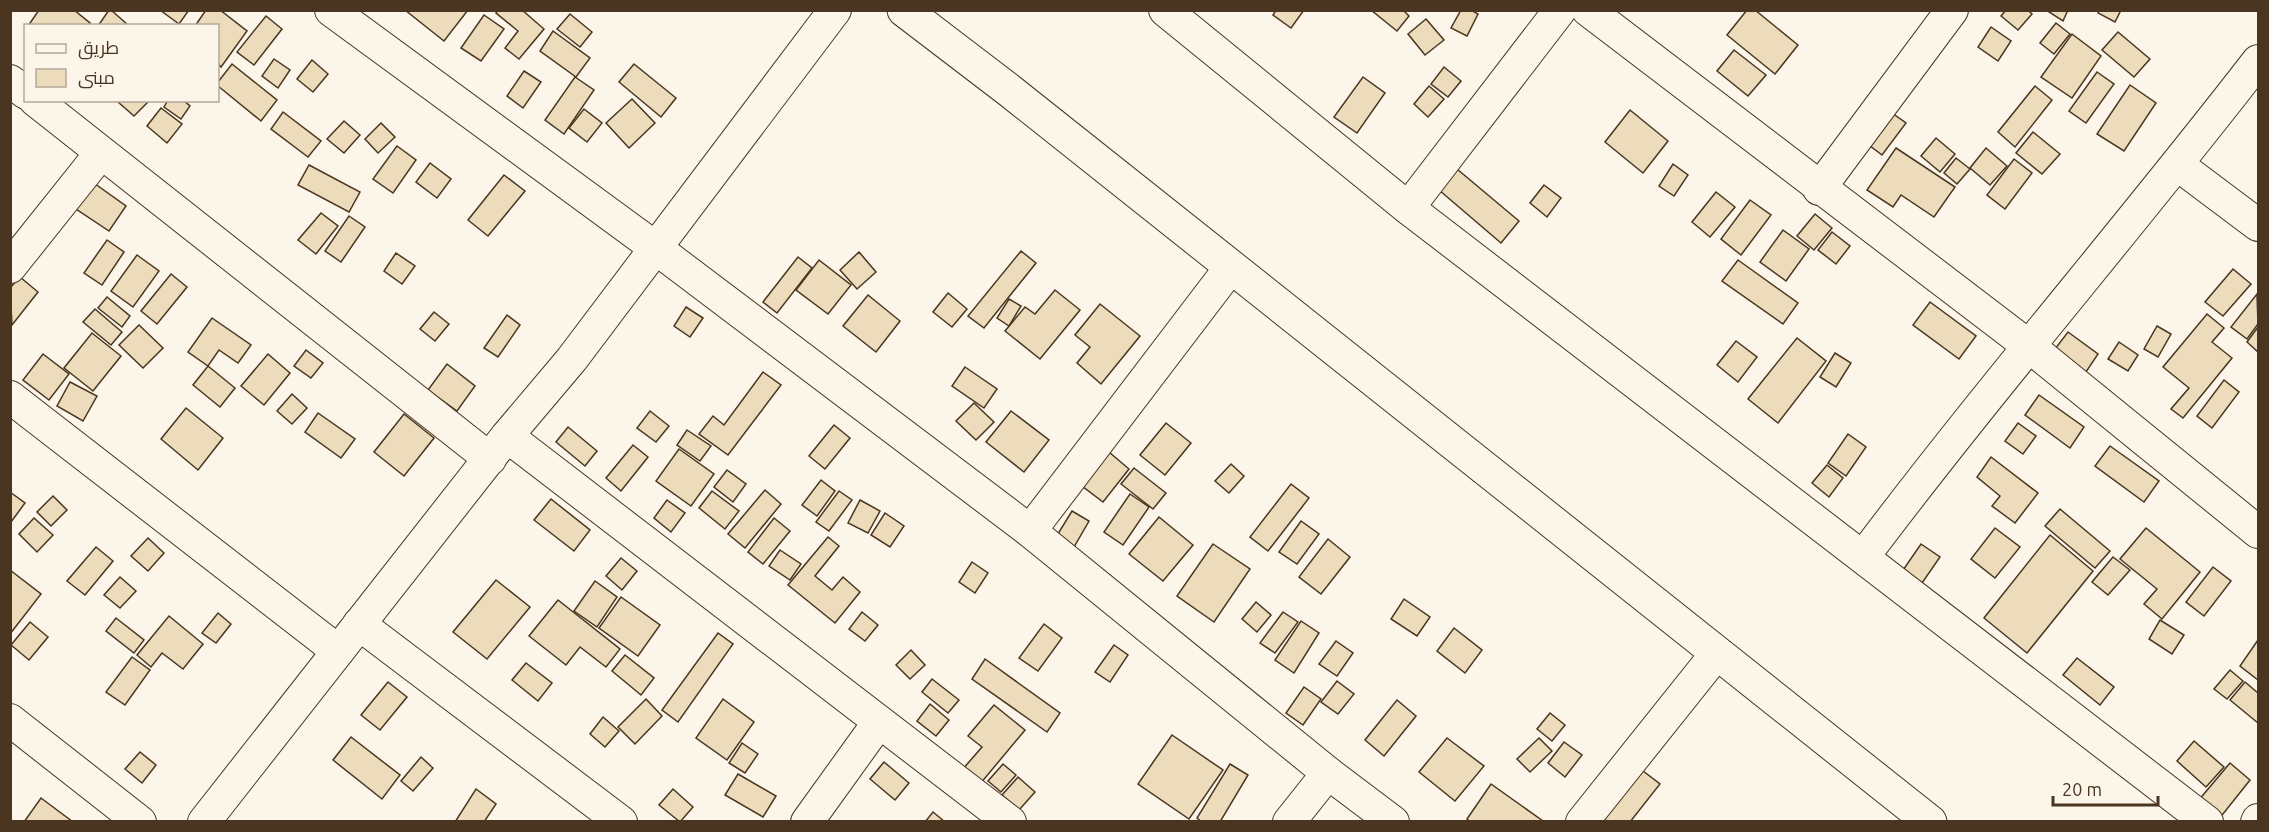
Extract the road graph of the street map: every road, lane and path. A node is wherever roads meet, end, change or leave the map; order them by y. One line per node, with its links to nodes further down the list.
1 (331, 10): 17 (street)
2 (836, 10): 17 (street)
3 (904, 10): 19 (street)
4 (1165, 10): 15 (street)
5 (1560, 10): 15 (street)
6 (1588, 10): 14 (street)
7 (1952, 10): 14 (street)
8 (2259, 61): 13 (street)
9 (10, 81): 10 (street)
10 (24, 92)
11 (37, 102): 12 (street)
12 (101, 153): 18 (street); 22 (street)
13 (2178, 165): 16 (street); 20 (street)
14 (1819, 189): 20 (street)
15 (1408, 208): 25 (street)
16 (2259, 225)
17 (657, 249): 22 (street); 23 (street)
18 (10, 267)
19 (1231, 267): 23 (street); 28 (street)
20 (2030, 347): 24 (street); 25 (street)
21 (10, 397): 27 (street)
22 (499, 448): 26 (street); 30 (street)
23 (1030, 531): 31 (street)
24 (2259, 532)
25 (1863, 556): 41 (street)
26 (359, 624): 27 (street); 34 (street)
27 (338, 651): 32 (street)
28 (1717, 653): 39 (street); 40 (street)
29 (10, 720): 33 (street)
30 (879, 722): 35 (street); 36 (street)
31 (1328, 773): 37 (street); 38 (street)
32 (218, 817)
33 (140, 822)
34 (621, 822)
35 (807, 822)
36 (1010, 822)
37 (1289, 822)
38 (1393, 822)
39 (1582, 822)
40 (1930, 822)
41 (2207, 822)

